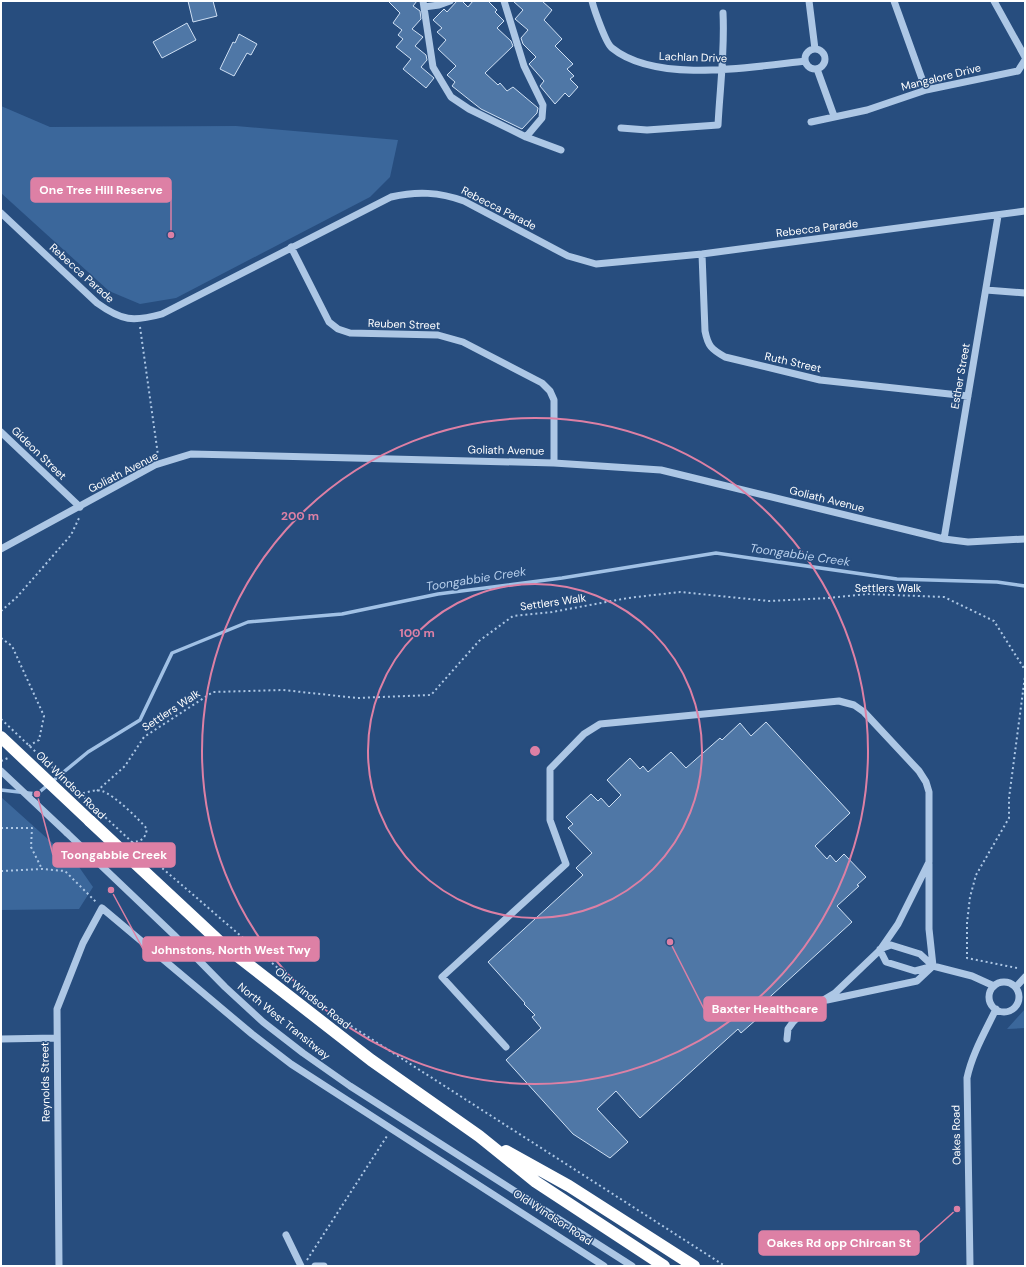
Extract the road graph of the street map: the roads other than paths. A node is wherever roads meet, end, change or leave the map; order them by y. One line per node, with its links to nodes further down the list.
1 (450, 1): 7 (street)
2 (504, 1): 19 (street)
3 (592, 1): 14 (street, Lachlan Drive)
4 (809, 1): 9 (street)
5 (894, 1): 15 (street)
6 (994, 1): 10 (street)
7 (424, 4): 19 (street)
8 (723, 13): 14 (street)
9 (815, 50): 12 (street); 13 (street)
10 (1025, 57)
11 (1025, 60): 15 (street, Mangalore Drive)
12 (805, 61): 13 (street); 14 (street, Lachlan Drive)
13 (817, 69): 16 (street)
14 (721, 71): 18 (street)
15 (926, 90): 16 (street, Mangalore Drive)
16 (834, 116): 17 (street, Mangalore Drive)
17 (811, 122)
18 (621, 128)
19 (526, 137): 20 (street)
20 (561, 150)
21 (1025, 211): 23 (street, Rebecca Parade)
22 (1, 213): 24 (street, Rebecca Parade)
23 (998, 216): 25 (street, Rebecca Parade); 26 (street, Esther Street)
24 (291, 247): 25 (street, Rebecca Parade); 30 (street, Reuben Street)
25 (702, 254): 28 (street, Ruth Street)
26 (986, 290): 27 (street); 28 (street, Esther Street)
27 (1025, 293)
28 (968, 396): 32 (street, Esther Street)
29 (1, 432): 31 (street, Gideon Street)
30 (554, 463): 31 (street, Goliath Avenue); 32 (street, Goliath Avenue)
31 (80, 507): 34 (street, Goliath Avenue)
32 (944, 539): 33 (street, Goliath Avenue)
33 (1025, 539)
34 (1, 549)
35 (1, 737): 50 (highway, Old Windsor Road, bridge)
36 (1, 772): 57 (street, North West Transitway, bridge)
37 (930, 862): 39 (street); 40 (street); 49 (street)
38 (102, 908): 46 (street, Reynolds Street); 56 (street, Old Windsor Road)
39 (880, 950): 40 (street); 40 (street); 44 (street)
40 (933, 966): 42 (street); 44 (street)
41 (1025, 977): 43 (street)
42 (994, 986): 43 (street); 45 (street)
43 (1016, 987): 45 (street)
44 (818, 1002): 48 (street)
45 (996, 1009): 60 (street, Oakes Road)
46 (56, 1038): 47 (street); 52 (street, Reynolds Street)
47 (1, 1039)
48 (788, 1039)
49 (506, 1047)
50 (479, 1136): 58 (highway, Old Windsor Road); 59 (highway, Old Windsor Road)
51 (286, 1235): 53 (street)
52 (59, 1266)
53 (302, 1266)
54 (315, 1266): 55 (street)
55 (324, 1266)
56 (604, 1266)
57 (632, 1266)
58 (664, 1266)
59 (694, 1266)
60 (970, 1266)

